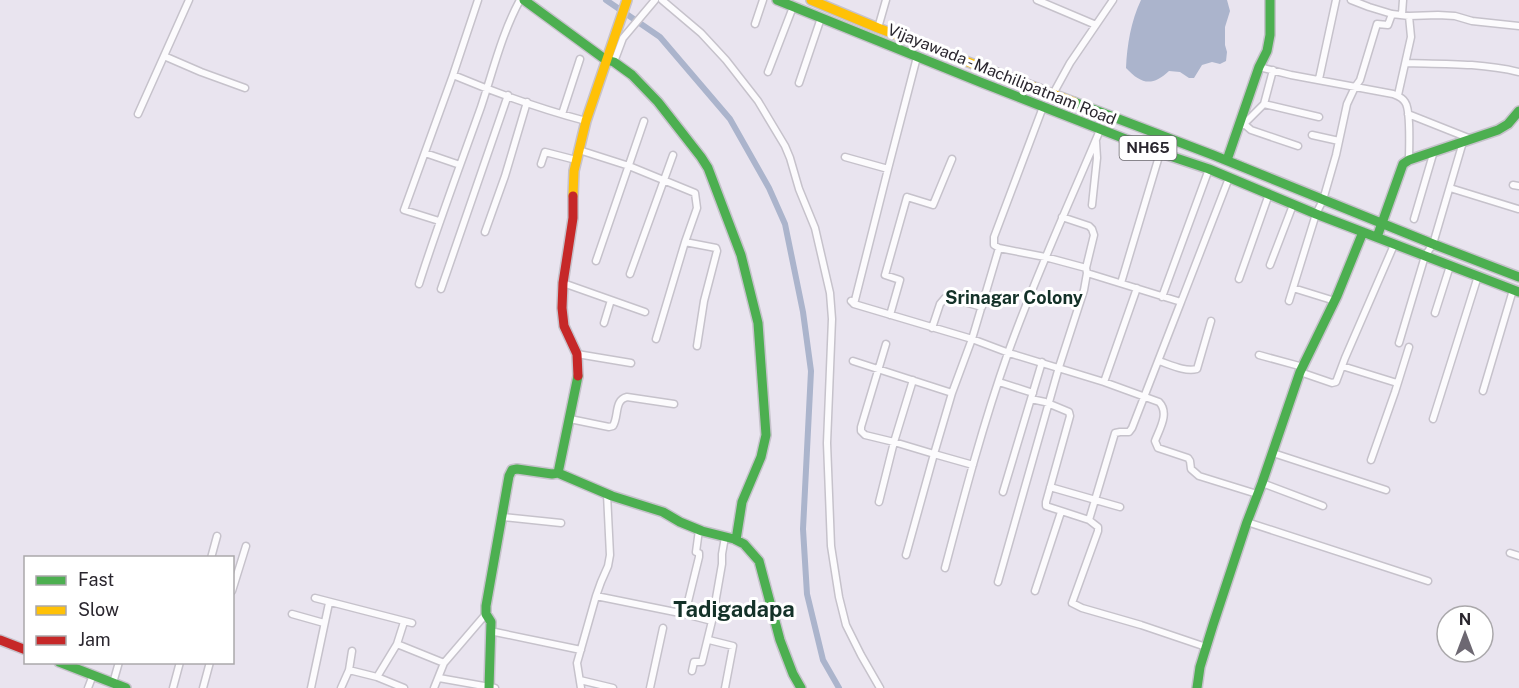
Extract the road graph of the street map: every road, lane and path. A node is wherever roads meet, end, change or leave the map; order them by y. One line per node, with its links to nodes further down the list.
1 (189, 0): 25 (street)
2 (478, 0): 34 (street)
3 (522, 0): 28 (main road); 37 (street)
4 (627, 0): 28 (main road)
5 (662, 0): 233 (street)
6 (763, 0): 21 (street)
7 (777, 0): 17 (main road, Vijayawada - Machilipatnam Road / NH65)
8 (811, 0): 24 (main road, Vijayawada - Machilipatnam Road / NH65)
9 (886, 0): 24 (street)
10 (1037, 0): 22 (street)
11 (1113, 0): 22 (street)
12 (1270, 0): 30 (main road)
13 (1336, 0): 35 (street)
14 (1352, 0): 18 (street)
15 (1403, 0): 19 (street)
16 (653, 2): 28 (street)
17 (793, 7): 20 (main road, Vijayawada - Machilipatnam Road / NH65); 32 (street)
18 (1392, 14): 19 (street); 38 (street)
19 (1406, 15): 23 (street); 29 (street)
20 (821, 18): 26 (main road, Vijayawada - Machilipatnam Road / NH65); 36 (street)
21 (755, 24)
22 (1096, 25): 40 (street)
23 (1519, 26)
24 (878, 28): 40 (main road, Vijayawada - Machilipatnam Road / NH65)
25 (164, 56): 39 (street); 47 (street)
26 (917, 57): 45 (main road, Vijayawada - Machilipatnam Road / NH65); 73 (street)
27 (580, 59): 48 (street)
28 (610, 61): 51 (main road); 177 (main road)
29 (1406, 63): 33 (street); 42 (street)
30 (1259, 67): 31 (street); 53 (main road)
31 (1273, 70): 35 (street); 44 (street)
32 (768, 72)
33 (1519, 72)
34 (453, 75): 37 (street); 62 (street)
35 (1318, 79): 38 (street)
36 (799, 83)
37 (488, 87): 41 (street); 71 (street)
38 (1354, 87): 42 (street); 57 (street)
39 (245, 88)
40 (1053, 94): 68 (main road, Vijayawada - Machilipatnam Road / NH65)
41 (508, 95): 43 (street); 110 (street)
42 (1398, 95): 49 (street)
43 (527, 102): 48 (street); 88 (street)
44 (1264, 104): 50 (street); 53 (street)
45 (1043, 106): 54 (main road, Vijayawada - Machilipatnam Road / NH65); 94 (street)
46 (1519, 111): 58 (main road)
47 (138, 114)
48 (562, 114): 51 (street)
49 (1408, 114): 58 (street); 69 (street)
50 (1319, 117)
51 (586, 120): 60 (main road)
52 (644, 121): 72 (street)
53 (1242, 125): 59 (street); 68 (main road)
54 (1101, 129): 56 (street); 63 (main road, Vijayawada - Machilipatnam Road / NH65)
55 (1312, 135): 57 (street)
56 (1095, 141): 81 (street); 84 (street)
57 (1339, 141): 79 (street)
58 (1467, 141): 61 (main road); 77 (street)
59 (1298, 146)
60 (579, 150): 67 (main road); 72 (street)
61 (1434, 151): 69 (main road); 85 (street)
62 (425, 153): 71 (street); 86 (street)
63 (1161, 153): 74 (main road, Vijayawada - Machilipatnam Road / NH65); 106 (street)
64 (673, 155): 76 (street)
65 (845, 157): 73 (street)
66 (952, 159): 120 (street)
67 (576, 160): 70 (street); 105 (main road)
68 (1227, 160): 79 (main road, Vijayawada - Machilipatnam Road / NH65)
69 (1409, 160): 87 (main road)
70 (541, 164)
71 (460, 165): 86 (street)
72 (629, 166): 76 (street); 97 (street)
73 (888, 169): 120 (street)
74 (1209, 169): 75 (main road, Vijayawada - Machilipatnam Road / NH65); 112 (street)
75 (1229, 178): 78 (main road, Vijayawada - Machilipatnam Road / NH65); 116 (street)
76 (664, 179): 91 (street); 101 (street)
77 (1450, 188): 82 (street); 93 (street)
78 (1269, 194): 80 (main road, Vijayawada - Machilipatnam Road / NH65); 104 (street)
79 (1323, 200): 83 (street); 87 (main road, Vijayawada - Machilipatnam Road / NH65)
80 (1293, 204): 83 (main road, Vijayawada - Machilipatnam Road / NH65); 98 (street)
81 (1092, 205)
82 (1518, 209)
83 (1316, 214): 89 (main road, Vijayawada - Machilipatnam Road / NH65); 109 (street)
84 (1062, 217): 96 (street); 100 (street)
85 (1414, 219)
86 (439, 221): 107 (street)
87 (1382, 224): 90 (main road); 93 (main road, Vijayawada - Machilipatnam Road / NH65)
88 (485, 232)
89 (1363, 232): 90 (main road, Vijayawada - Machilipatnam Road / NH65); 115 (main road)
90 (1377, 237): 92 (main road, Vijayawada - Machilipatnam Road / NH65)
91 (685, 242): 124 (street); 128 (street)
92 (1395, 244): 95 (main road, Vijayawada - Machilipatnam Road / NH65); 137 (street)
93 (1433, 244): 95 (street); 103 (main road, Vijayawada - Machilipatnam Road / NH65)
94 (999, 248): 96 (street); 117 (street)
95 (1425, 256): 99 (main road, Vijayawada - Machilipatnam Road / NH65); 126 (street)
96 (1046, 257): 100 (street); 130 (street)
97 (596, 261)
98 (1270, 265)
99 (1450, 266): 102 (main road, Vijayawada - Machilipatnam Road / NH65); 119 (street)
100 (1087, 270): 106 (street); 138 (street)
101 (630, 274)
102 (1478, 276): 111 (main road, Vijayawada - Machilipatnam Road / NH65); 152 (street)
103 (1519, 276)
104 (1239, 279)
105 (563, 283): 113 (street); 131 (main road)
106 (1121, 283): 108 (street)
107 (419, 284)
108 (1137, 288): 112 (street); 143 (street)
109 (1293, 288): 114 (street); 115 (street)
110 (441, 289)
111 (1516, 291): 145 (street)
112 (1162, 297): 116 (street)
113 (611, 300): 118 (street); 122 (street)
114 (1289, 301)
115 (1335, 301): 140 (main road)
116 (1181, 302): 134 (street)
117 (982, 307): 123 (street); 125 (street)
118 (645, 312)
119 (1435, 313)
120 (890, 315): 123 (street)
121 (1211, 321): 134 (street)
122 (604, 323)
123 (932, 328): 125 (street)
124 (656, 339)
125 (972, 339): 130 (street); 146 (street)
126 (1399, 343)
127 (886, 344): 139 (street)
128 (697, 346)
129 (1409, 347): 144 (street)
130 (1008, 353): 135 (street); 142 (street)
131 (577, 354): 136 (street); 151 (main road)
132 (1258, 355): 140 (street)
133 (853, 361): 139 (street)
134 (1159, 361): 148 (street)
135 (1042, 362): 138 (street); 147 (street)
136 (631, 363)
137 (1342, 366): 140 (street); 144 (street)
138 (1059, 367): 143 (street); 150 (street)
139 (879, 369): 141 (street); 153 (street)
140 (1302, 369): 154 (main road)
141 (913, 380): 146 (street); 153 (street)
142 (999, 382): 147 (street); 157 (street)
143 (1104, 382): 148 (street)
144 (1397, 383): 156 (street)
145 (1483, 391)
146 (952, 393): 155 (street)
147 (1032, 396): 150 (street); 162 (street)
148 (1144, 396): 164 (street); 165 (street)
149 (674, 404): 151 (street)
150 (1048, 405): 160 (street); 185 (street)
151 (570, 419): 158 (main road)
152 (1433, 419)
153 (894, 442): 155 (street); 166 (street)
154 (1272, 453): 159 (main road); 161 (street)
155 (934, 454): 157 (street); 180 (street)
156 (1371, 460)
157 (973, 465): 183 (street)
158 (558, 473): 163 (main road); 170 (main road)
159 (1262, 483): 164 (main road); 167 (street)
160 (1050, 487): 165 (street); 169 (street)
161 (1386, 490)
162 (1003, 492)
163 (607, 494): 174 (main road); 188 (street)
164 (1257, 494): 172 (main road)
165 (1094, 501): 168 (street); 171 (street)
166 (879, 502)
167 (1323, 506)
168 (1120, 507)
169 (1061, 512): 171 (street); 187 (street)
170 (503, 517): 173 (street); 192 (main road)
171 (1089, 520): 203 (street)
172 (1247, 522): 184 (street); 203 (main road)
173 (561, 523)
174 (699, 530): 176 (main road); 193 (street)
175 (217, 536): 181 (street)
176 (725, 537): 177 (main road); 194 (street)
177 (736, 540): 232 (main road)
178 (246, 546): 186 (street)
179 (1510, 553): 182 (street)
180 (906, 555)
181 (212, 556)
182 (1519, 556)
183 (945, 568)
184 (1428, 581)
185 (998, 582)
186 (234, 585)
187 (1035, 591)
188 (596, 596): 193 (street); 205 (street)
189 (315, 598): 190 (street)
190 (329, 603): 195 (street); 196 (street)
191 (292, 614): 196 (street)
192 (486, 614): 199 (main road); 207 (street)
193 (685, 614): 194 (street)
194 (712, 621): 201 (street)
195 (404, 622): 197 (street); 202 (street)
196 (324, 623): 223 (street)
197 (412, 623)
198 (663, 628): 230 (street)
199 (490, 631): 205 (street); 227 (main road)
200 (0, 640): 204 (main road)
201 (709, 640): 213 (street); 231 (street)
202 (397, 644): 207 (street); 215 (street)
203 (1206, 647): 234 (main road)
204 (24, 649)
205 (581, 650): 217 (street)
206 (352, 651): 212 (street)
207 (444, 663): 216 (street)
208 (62, 664): 214 (main road)
209 (119, 664): 218 (street)
210 (180, 664): 221 (street)
211 (210, 664): 222 (street)
212 (349, 670): 215 (street); 224 (street)
213 (692, 671)
214 (93, 675): 218 (main road); 219 (street)
215 (377, 677): 225 (street)
216 (439, 678): 226 (street); 227 (street)
217 (580, 680): 228 (street); 229 (street)
218 (113, 683): 220 (main road)
219 (88, 688)
220 (126, 688)
221 (173, 688)
222 (202, 688)
223 (311, 688)
224 (341, 688)
225 (404, 688)
226 (434, 688)
227 (491, 688)
228 (580, 688)
229 (613, 688)
230 (650, 688)
231 (725, 688)
232 (801, 688)
233 (880, 688)
234 (1197, 688)

